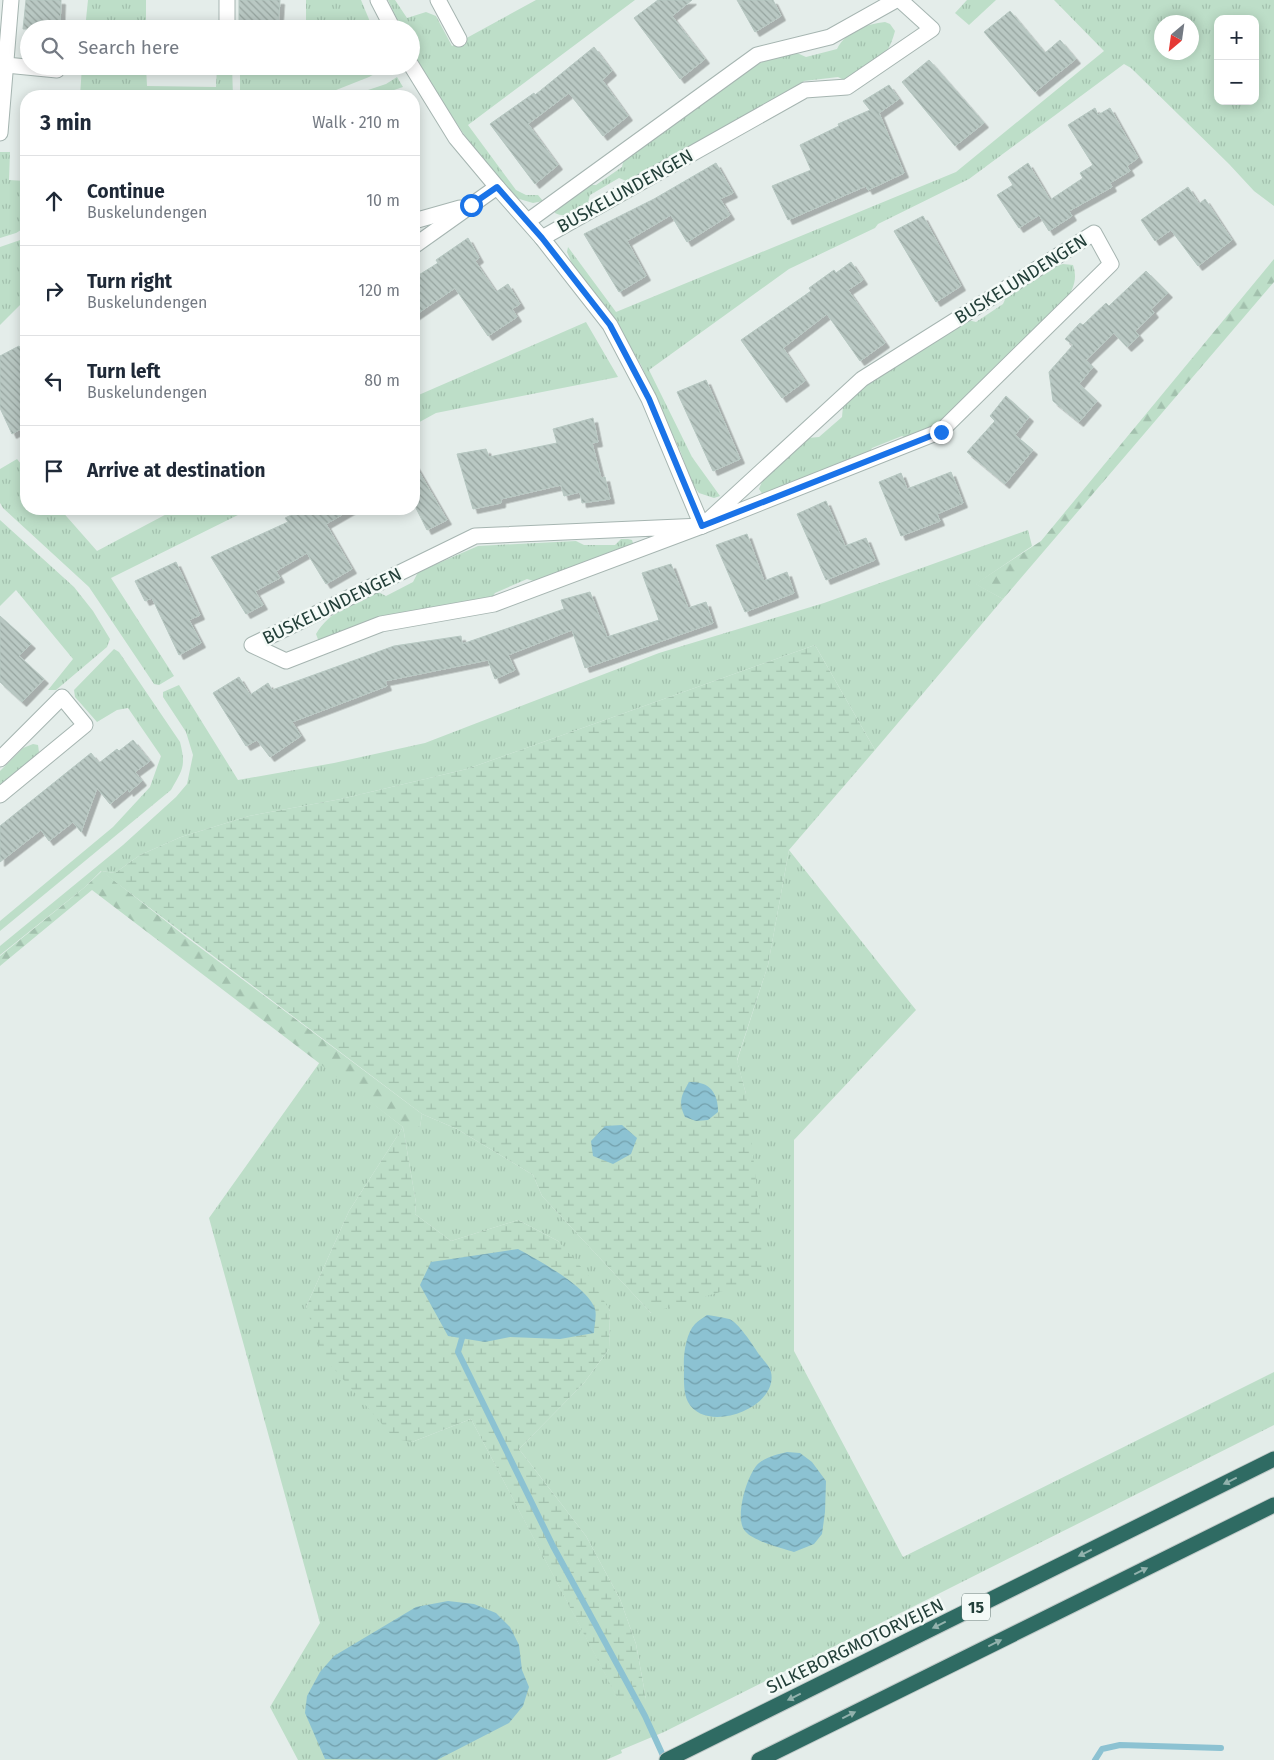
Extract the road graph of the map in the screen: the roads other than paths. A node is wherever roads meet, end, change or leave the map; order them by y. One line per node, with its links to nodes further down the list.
1 (12, 0): 10 (street)
2 (227, 0): 7 (street)
3 (378, 0): 8 (street)
4 (438, 0): 9 (street)
5 (896, 0): 17 (street, BUSKELUNDENGEN)
6 (900, 0): 18 (street, BUSKELUNDENGEN)
7 (227, 20)
8 (388, 20)
9 (459, 39)
10 (6, 65): 11 (street); 13 (street)
11 (20, 66)
12 (417, 75): 14 (street, BUSKELUNDENGEN)
13 (0, 133)
14 (497, 187): 15 (street); 17 (street, BUSKELUNDENGEN)
15 (471, 205): 16 (street); 19 (street)
16 (420, 219)
17 (528, 221): 18 (street, BUSKELUNDENGEN)
18 (542, 238): 20 (street, BUSKELUNDENGEN)
19 (420, 242)
20 (702, 526): 20 (street, BUSKELUNDENGEN); 20 (street, BUSKELUNDENGEN)
21 (0, 759): 22 (street)
22 (0, 795)
23 (1274, 1459): 25 (highway, SILKEBORGMOTORVEJEN / 15, one-way to 25)
24 (1274, 1505): 26 (highway, 15, one-way to 24)
25 (672, 1757)
26 (758, 1760)

